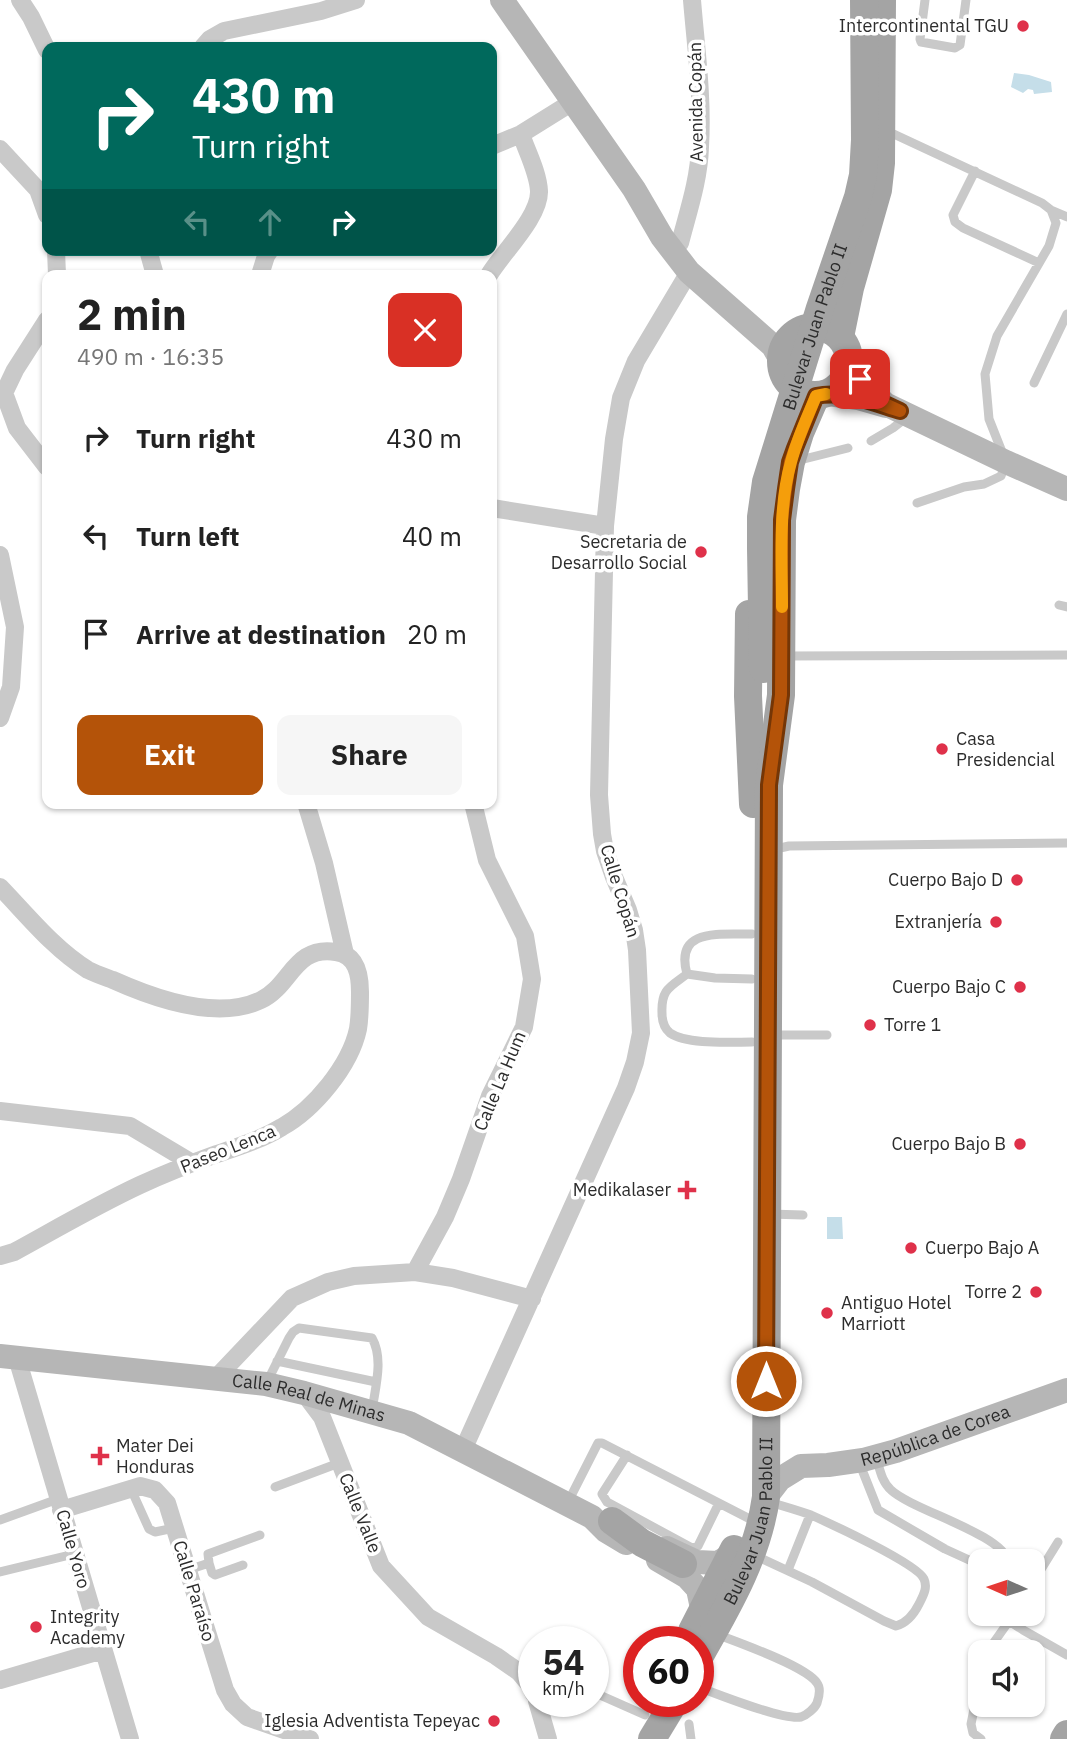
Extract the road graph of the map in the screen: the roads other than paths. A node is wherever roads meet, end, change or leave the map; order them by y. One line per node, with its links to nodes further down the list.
1 (20, 0): 10 (street)
2 (356, 0): 11 (street)
3 (502, 0): 12 (street)
4 (692, 0): 22 (street, Avenida Copán)
5 (855, 0): 29 (main road, Bulevar Juan Pablo II)
6 (864, 0): 44 (main road, Bulevar Juan Pablo II, bridge)
7 (882, 0): 13 (main road, Bulevar Juan Pablo II)
8 (925, 0): 9 (lane)
9 (966, 0)
10 (43, 42)
11 (208, 42)
12 (573, 102): 14 (street); 18 (street)
13 (881, 129): 17 (lane); 28 (main road, Bulevar Juan Pablo II)
14 (521, 134): 15 (street); 24 (street)
15 (497, 144)
16 (0, 149): 19 (street)
17 (975, 171): 20 (lane); 23 (lane)
18 (634, 189): 22 (street); 25 (street)
19 (42, 201)
20 (1051, 210): 21 (lane); 23 (lane)
21 (1067, 217)
22 (680, 243): 29 (street)
23 (1040, 263): 37 (lane)
24 (493, 270)
25 (689, 272): 29 (street); 41 (street, Calle Copán)
26 (1067, 314): 30 (lane)
27 (42, 328): 35 (street)
28 (845, 347): 29 (main road); 31 (main road); 32 (street)
29 (789, 353): 31 (main road); 46 (main road, Bulevar Juan Pablo II)
30 (1034, 383)
31 (822, 395): 32 (street); 36 (main road, Bulevar Juan Pablo II)
32 (905, 413): 33 (lane); 37 (street)
33 (871, 440)
34 (848, 447): 36 (lane)
35 (42, 460)
36 (790, 462): 44 (main road, Bulevar Juan Pablo II)
37 (1006, 462): 38 (street); 39 (lane)
38 (1067, 489)
39 (917, 503)
40 (497, 509): 41 (street)
41 (606, 526): 64 (street, Calle Copán)
42 (0, 555): 45 (street)
43 (1067, 655): 44 (lane)
44 (769, 674): 46 (main road, Bulevar Juan Pablo II); 46 (main road, Bulevar Juan Pablo II)
45 (0, 718)
46 (761, 784): 50 (main road, Bulevar Juan Pablo II); 52 (main road, Bulevar Juan Pablo II)
47 (308, 809): 53 (street, Paseo Lenca)
48 (474, 809): 63 (street, Calle La Hum)
49 (1067, 843): 50 (lane)
50 (769, 850): 57 (main road, Bulevar Juan Pablo II)
51 (0, 887): 53 (street)
52 (752, 934): 54 (lane); 55 (main road, Bulevar Juan Pablo II)
53 (345, 954): 59 (street, Paseo Lenca)
54 (687, 974): 55 (lane); 57 (lane)
55 (752, 979): 57 (main road, Bulevar Juan Pablo II)
56 (827, 1035): 57 (lane)
57 (760, 1039): 60 (main road, Bulevar Juan Pablo II); 84 (main road, Bulevar Juan Pablo II)
58 (0, 1111): 59 (street)
59 (192, 1163): 62 (street, Paseo Lenca)
60 (767, 1214): 61 (lane); 73 (main road, Bulevar Juan Pablo II)
61 (803, 1215)
62 (0, 1256)
63 (415, 1272): 64 (street); 67 (street)
64 (532, 1299): 74 (street, Calle Copán)
65 (8, 1357): 67 (street, Calle Real de Minas); 83 (street, Calle Yoro)
66 (278, 1361): 68 (lane); 68 (lane); 69 (lane)
67 (216, 1378): 69 (street, Calle Real de Minas)
68 (376, 1382): 72 (lane)
69 (266, 1384): 71 (street, Calle Real de Minas)
70 (1067, 1390): 76 (street, República de Corea)
71 (304, 1393): 72 (street, Calle Real de Minas); 77 (street, Calle Valle)
72 (372, 1412): 74 (street, Calle Real de Minas)
73 (766, 1436): 78 (street); 84 (main road, Bulevar Juan Pablo II)
74 (463, 1450): 82 (street, Calle Real de Minas)
75 (626, 1455): 81 (lane); 81 (lane); 82 (lane)
76 (867, 1459): 78 (street, República de Corea); 91 (lane); 94 (lane)
77 (339, 1463): 79 (lane); 108 (street, Calle Valle)
78 (801, 1466): 84 (street)
79 (275, 1487)
80 (131, 1489): 83 (street); 88 (street, Calle Paraíso); 88 (lane)
81 (719, 1503): 84 (lane)
82 (567, 1504): 86 (street, Calle Real de Minas)
83 (60, 1505): 87 (lane); 92 (street, Calle Yoro)
84 (760, 1505): 85 (lane); 93 (main road, Bulevar Juan Pablo II)
85 (810, 1515): 100 (lane); 100 (lane)
86 (602, 1519): 93 (street, Calle Real de Minas); 98 (main road); 102 (street, Calle Real de Minas)
87 (0, 1520)
88 (174, 1528): 99 (street, Calle Paraíso)
89 (260, 1535): 95 (lane)
90 (1058, 1542): 96 (lane)
91 (999, 1549)
92 (74, 1554): 101 (lane); 106 (street, Calle Yoro)
93 (742, 1554): 100 (lane); 103 (main road, Bulevar Juan Pablo II)
94 (968, 1560)
95 (209, 1563): 97 (lane); 99 (lane)
96 (1045, 1563)
97 (243, 1564)
98 (683, 1564)
99 (188, 1570): 118 (street, Calle Paraíso)
100 (788, 1570)
101 (0, 1572)
102 (702, 1626)
103 (707, 1626)
104 (1020, 1626): 107 (lane)
105 (714, 1635): 110 (lane)
106 (103, 1650): 109 (street); 117 (street, Calle Yoro)
107 (1067, 1655)
108 (518, 1670)
109 (0, 1680)
110 (714, 1693)
111 (609, 1700): 115 (lane)
112 (542, 1717): 119 (street)
113 (683, 1717): 120 (lane)
114 (972, 1717): 121 (lane)
115 (651, 1721)
116 (1067, 1734): 122 (main road)
117 (130, 1739)
118 (310, 1739)
119 (548, 1739)
120 (691, 1739)
121 (981, 1739)
122 (1064, 1739)

